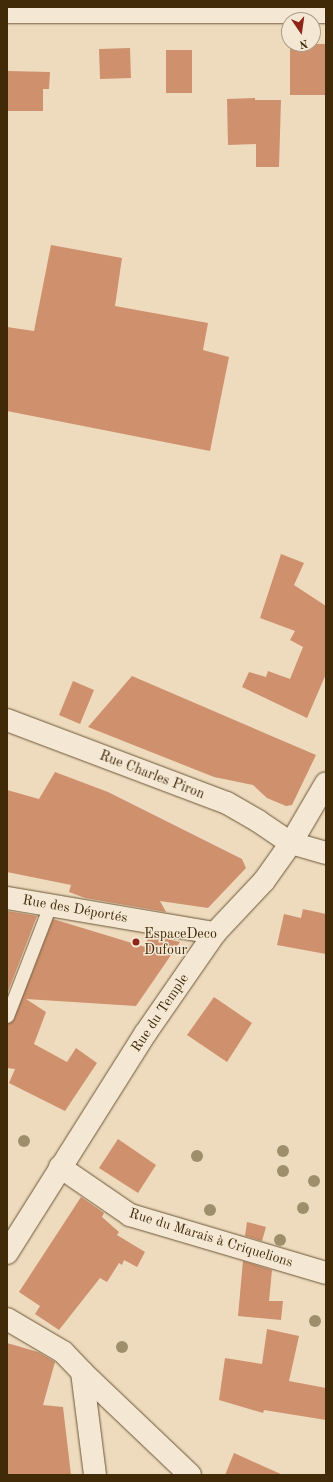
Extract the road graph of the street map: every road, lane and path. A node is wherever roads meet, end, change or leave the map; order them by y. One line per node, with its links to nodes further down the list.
1 (7, 12): 2 (street)
2 (326, 12)
3 (7, 720): 5 (street, Rue Charles Piron)
4 (326, 783): 5 (street, Rue du Temple)
5 (291, 843): 6 (street); 9 (street, Rue du Temple)
6 (326, 853)
7 (7, 898): 8 (street, Rue des Déportés)
8 (50, 905): 9 (street, Rue des Déportés); 10 (lane)
9 (215, 933): 11 (street, Rue du Temple)
10 (7, 1016)
11 (60, 1167): 12 (street, Rue du Temple); 13 (street, Rue du Marais à Criquelions)
12 (7, 1253)
13 (326, 1273)
14 (7, 1319): 15 (street)
15 (82, 1372): 16 (street); 17 (street)
16 (95, 1475)
17 (190, 1475)

